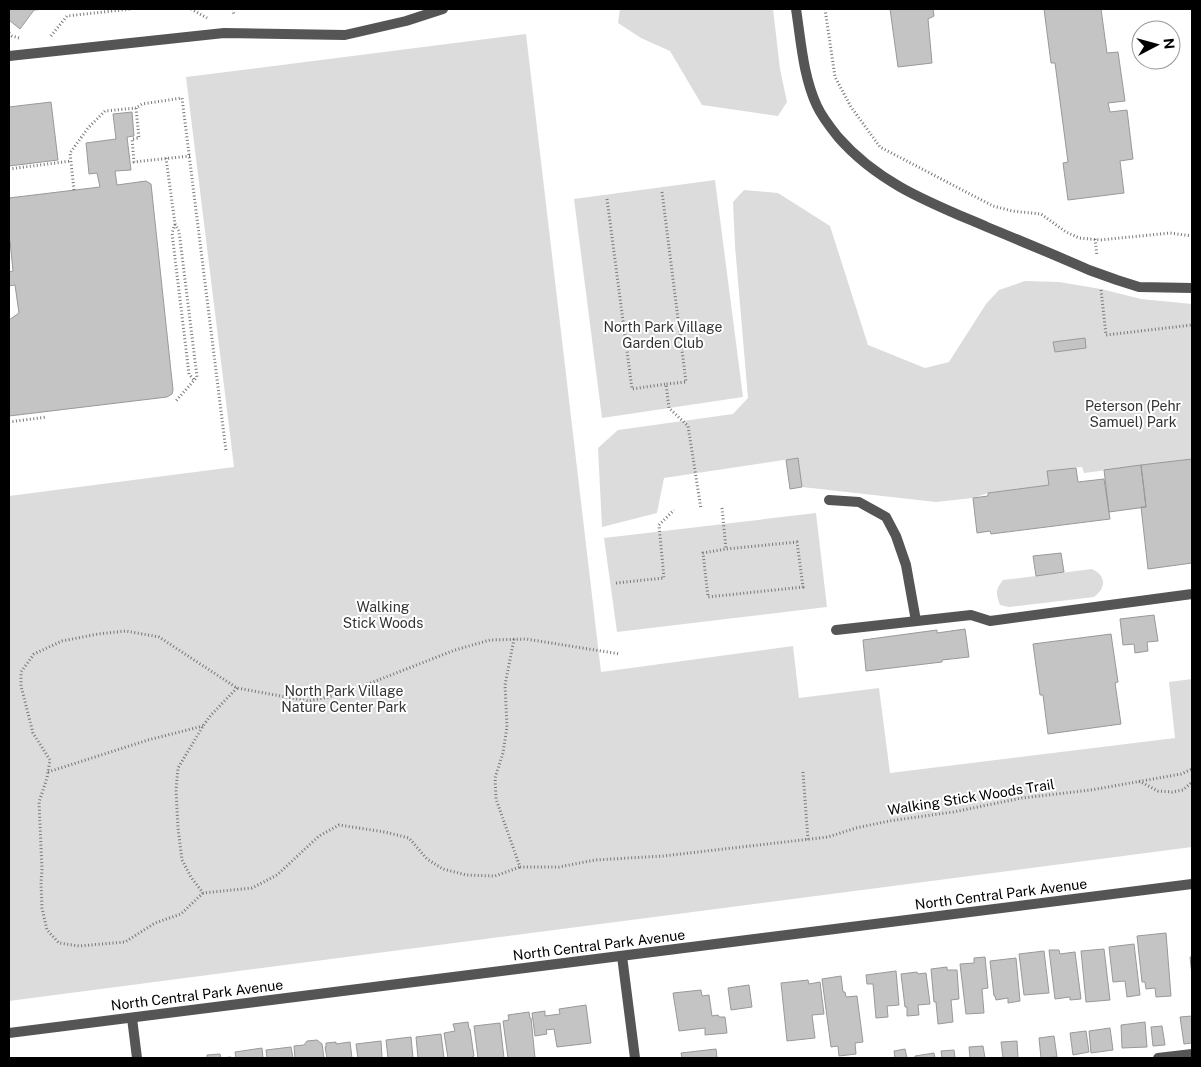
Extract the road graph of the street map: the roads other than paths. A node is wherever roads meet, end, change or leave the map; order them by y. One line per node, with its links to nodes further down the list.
1 (443, 9): 3 (street)
2 (796, 9): 4 (street)
3 (9, 56)
4 (1192, 288)
5 (829, 500): 7 (street)
6 (1192, 594): 7 (street)
7 (916, 621): 8 (street)
8 (836, 630)
9 (1192, 884): 10 (street, North Central Park Avenue)
10 (622, 956): 11 (street, North Central Park Avenue); 15 (street)
11 (132, 1018): 12 (street, North Central Park Avenue); 14 (street)
12 (9, 1033)
13 (1192, 1054): 16 (street)
14 (137, 1058)
15 (635, 1058)
16 (1158, 1058)

